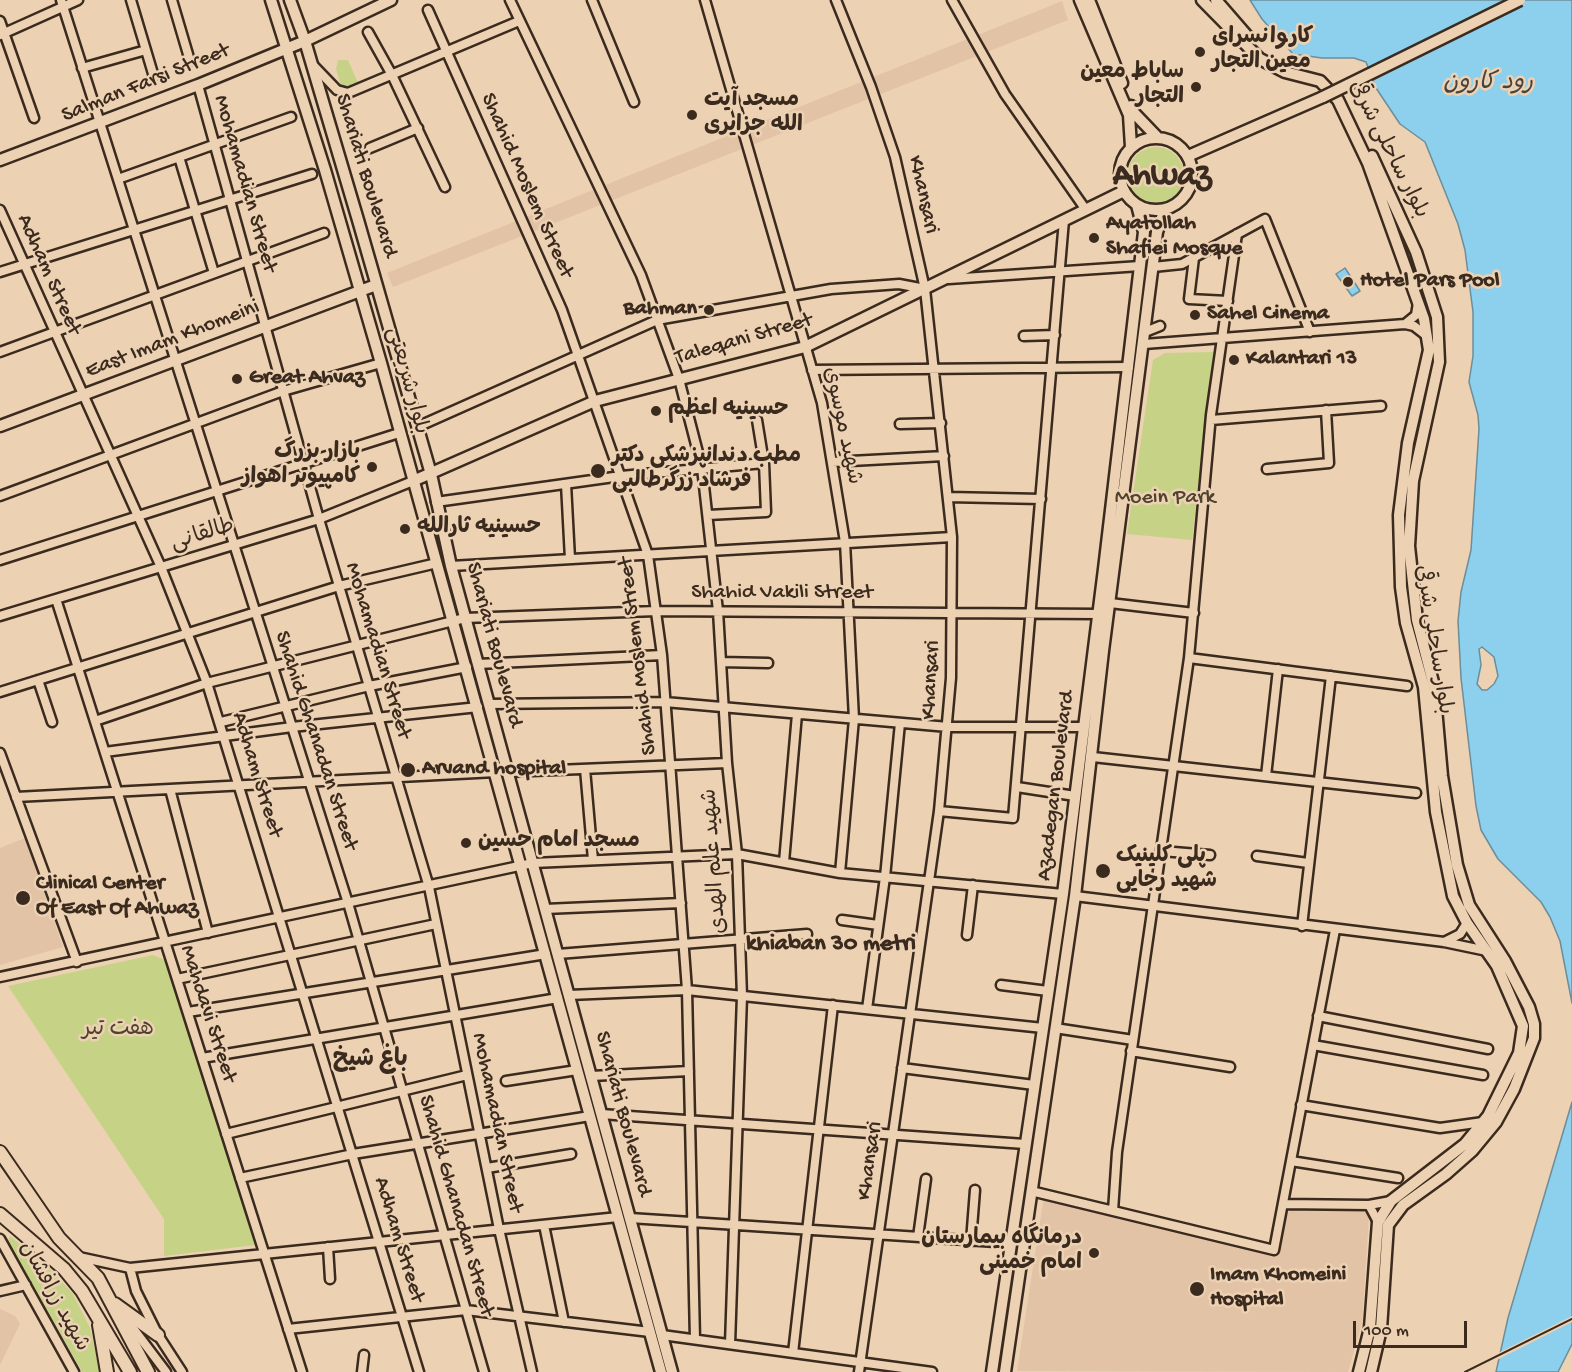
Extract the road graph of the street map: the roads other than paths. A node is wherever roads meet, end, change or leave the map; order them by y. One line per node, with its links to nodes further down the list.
1 (78, 0): 17 (street)
2 (131, 0): 25 (street)
3 (172, 0): 27 (street)
4 (271, 0): 24 (main road, Shariati Boulevard)
5 (290, 0): 23 (main road, Shariati Boulevard)
6 (391, 0): 23 (main road, Salman Farsi Street)
7 (510, 0): 20 (street, شهید علم الهدی)
8 (592, 0): 33 (street)
9 (705, 0): 72 (street, شهید موسوی)
10 (836, 0): 69 (street, Khansari)
11 (952, 0): 53 (street)
12 (1080, 0): 40 (main road)
13 (1089, 0): 38 (main road)
14 (1202, 0): 74 (main road, بلوار ساحلی شرقی)
15 (1216, 0): 163 (main road, بلوار ساحلی شرقی)
16 (1520, 0): 42 (main road, bridge)
17 (62, 3): 22 (street); 29 (street, Shahid Ghanadan Street)
18 (428, 10): 26 (street, Shahid Moslem Street)
19 (0, 21): 22 (street)
20 (519, 21): 26 (street); 75 (street, شهید علم الهدی)
21 (368, 32): 30 (street)
22 (2, 34): 35 (street)
23 (305, 41): 24 (main road, Salman Farsi Street); 28 (main road, Shariati Boulevard)
24 (286, 49): 32 (main road, Salman Farsi Street); 70 (main road, Shariati Boulevard)
25 (146, 50): 29 (street); 31 (street)
26 (446, 52): 30 (street); 89 (street, Shahid Moslem Street)
27 (190, 61)
28 (311, 62): 30 (street); 68 (main road, Shariati Boulevard)
29 (82, 68): 36 (street, Shahid Ghanadan Street)
30 (392, 75): 37 (street)
31 (154, 77)
32 (198, 85): 36 (main road, Salman Farsi Street); 39 (street, Mohamadian Street)
33 (634, 102)
34 (291, 117): 39 (street)
35 (34, 118)
36 (100, 124): 44 (main road, Salman Farsi Street); 46 (street, Shahid Ghanadan Street)
37 (418, 128): 41 (street); 47 (street)
38 (1157, 138): 40 (main road); 42 (main road)
39 (214, 144): 43 (street); 49 (street, Mohamadian Street)
40 (1131, 147): 48 (main road)
41 (370, 148)
42 (1188, 156): 51 (main road)
43 (179, 157): 46 (street); 52 (street)
44 (0, 160)
45 (312, 174): 49 (street)
46 (118, 179): 56 (street, Shahid Ghanadan Street)
47 (446, 187)
48 (1124, 191): 50 (main road); 53 (main road, Taleqani Street)
49 (230, 198): 52 (street); 60 (street, Mohamadian Street)
50 (1137, 205): 51 (main road); 62 (main road, Azadegan Boulevard)
51 (1164, 209): 63 (main road, Azadegan Boulevard)
52 (195, 210): 56 (street); 66 (street)
53 (1086, 210): 55 (main road, Taleqani Street)
54 (1, 215): 61 (street, Adham Street)
55 (1064, 220): 65 (street); 67 (main road, Taleqani Street)
56 (134, 228): 61 (street); 71 (street, Shahid Ghanadan Street)
57 (324, 233): 60 (street)
58 (1237, 234): 59 (street); 73 (street); 81 (street)
59 (1194, 258): 63 (street); 73 (street)
60 (247, 261): 66 (street); 77 (street, Mohamadian Street)
61 (23, 262): 64 (street); 79 (street, Adham Street)
62 (1140, 266): 65 (street); 92 (main road, Azadegan Boulevard)
63 (1153, 267): 80 (main road, Azadegan Boulevard)
64 (0, 272)
65 (1060, 272): 67 (street); 82 (street)
66 (213, 273): 71 (street)
67 (945, 279): 69 (main road, Taleqani Street)
68 (376, 285): 70 (main road, East Imam Khomeini); 108 (main road, Shariati Boulevard)
69 (925, 289): 72 (street); 87 (main road, Taleqani Street); 94 (street, Khansari)
70 (360, 290): 77 (main road, East Imam Khomeini); 91 (main road, بلوار شریعتی)
71 (155, 294): 79 (street); 90 (street, Shahid Ghanadan Street)
72 (789, 295): 75 (street); 87 (street, شهید موسوی)
73 (1228, 301): 85 (street)
74 (1419, 301): 76 (street); 84 (main road, بلوار ساحلی شرقی)
75 (657, 320): 89 (street); 96 (street, شهید علم الهدی)
76 (1405, 324): 81 (street); 84 (street)
77 (265, 326): 90 (main road, East Imam Khomeini); 97 (street, Mohamadian Street)
78 (1160, 326): 80 (street)
79 (54, 331): 88 (street); 98 (street, Adham Street)
80 (1145, 332): 86 (main road, Azadegan Boulevard)
81 (1310, 332): 85 (street)
82 (1055, 334): 83 (street); 93 (street)
83 (1024, 336)
84 (1428, 338): 163 (main road, بلوار ساحلی شرقی)
85 (1223, 340): 86 (street); 103 (street)
86 (1144, 344): 141 (main road, Azadegan Boulevard)
87 (805, 347): 95 (street, شهید موسوی); 96 (main road, Taleqani Street)
88 (0, 352)
89 (578, 355): 99 (street, Shahid Moslem Street); 108 (street)
90 (176, 360): 98 (main road, East Imam Khomeini); 104 (street, Shahid Ghanadan Street)
91 (381, 363): 97 (street); 109 (main road, بلوار شریعتی)
92 (1129, 367): 93 (street); 149 (main road, Azadegan Boulevard)
93 (1052, 368): 94 (street); 124 (street)
94 (935, 369): 95 (street); 105 (street, Khansari)
95 (812, 370): 112 (street, شهید موسوی)
96 (679, 379): 99 (main road, Taleqani Street); 115 (street, شهید علم الهدی)
97 (283, 391): 104 (street); 114 (street, Mohamadian Street)
98 (82, 395): 107 (main road, East Imam Khomeini); 110 (street, Adham Street)
99 (595, 401): 117 (main road, Taleqani Street); 118 (street, Shahid Moslem Street)
100 (1381, 406): 101 (street)
101 (1326, 410): 103 (street); 116 (street)
102 (757, 420): 113 (street)
103 (1211, 420): 147 (street)
104 (196, 423): 110 (street); 121 (street, Shahid Ghanadan Street)
105 (941, 423): 106 (street); 111 (street, Khansari)
106 (900, 424)
107 (0, 426)
108 (417, 427): 117 (main road, Shariati Boulevard)
109 (399, 433): 114 (street); 119 (main road, بلوار شریعتی)
110 (110, 455): 122 (street); 126 (street, Adham Street)
111 (944, 456): 112 (street); 123 (street, Khansari)
112 (832, 462): 130 (street, شهید موسوی)
113 (764, 463): 115 (street); 127 (street)
114 (304, 466): 121 (street); 128 (street, Mohamadian Street)
115 (702, 468): 118 (street); 127 (street, شهید علم الهدی)
116 (1268, 469)
117 (431, 474): 119 (main road, Taleqani Street); 125 (main road, Shariati Boulevard)
118 (621, 476): 120 (street); 133 (street, Shahid Moslem Street)
119 (413, 481): 128 (street, طالقانی); 136 (main road, Shariati Boulevard)
120 (566, 484): 125 (street); 134 (street)
121 (217, 491): 126 (street); 131 (street, Shahid Ghanadan Street)
122 (0, 496)
123 (948, 497): 124 (street); 129 (street, Khansari)
124 (1041, 500): 148 (street)
125 (436, 502): 137 (main road, Shariati Boulevard)
126 (137, 514): 135 (street); 138 (street, Adham Street)
127 (708, 515): 132 (street, شهید علم الهدی)
128 (319, 519): 131 (street, طالقانی); 139 (street, Mohamadian Street)
129 (952, 537): 130 (street); 146 (street, Khansari)
130 (845, 542): 132 (street); 145 (street, شهید موسوی)
131 (234, 545): 138 (street, طالقانی); 144 (street, Shahid Ghanadan Street)
132 (712, 551): 133 (street); 143 (street, شهید علم الهدی)
133 (648, 555): 134 (street); 142 (street, Shahid Moslem Street)
134 (570, 559): 137 (street)
135 (0, 560)
136 (437, 563): 139 (street); 151 (main road, Shariati Boulevard)
137 (451, 566): 151 (main road, Shariati Boulevard)
138 (161, 567): 140 (street, طالقانی); 152 (street, Adham Street)
139 (339, 586): 144 (street); 153 (street, Mohamadian Street)
140 (57, 599): 150 (street, طالقانی); 160 (street, Mahdavi Street)
141 (1110, 603): 147 (street); 187 (main road, Azadegan Boulevard)
142 (656, 611): 143 (street, Shahid Vakili Street); 151 (street, Shahid Vakili Street); 154 (street, Shahid Moslem Street)
143 (718, 611): 145 (street, Shahid Vakili Street); 156 (street, شهید علم الهدی)
144 (255, 612): 152 (street); 158 (street, Shahid Ghanadan Street)
145 (849, 613): 146 (street, Shahid Vakili Street); 175 (street, شهید موسوی)
146 (953, 613): 148 (street, Shahid Vakili Street); 181 (street, Khansari)
147 (1194, 613): 155 (street)
148 (1032, 614): 149 (street, Shahid Vakili Street); 182 (street)
149 (1098, 614): 183 (main road, Azadegan Boulevard)
150 (0, 616)
151 (460, 619): 153 (street, Shahid Vakili Street); 159 (main road, Shariati Boulevard)
152 (189, 633): 160 (street); 165 (street, Adham Street)
153 (357, 645): 158 (street, Shahid Vakili Street); 166 (street, Mohamadian Street)
154 (662, 655): 159 (street); 169 (street, Shahid Moslem Street)
155 (1189, 658): 161 (street); 190 (street)
156 (721, 662): 157 (street); 172 (street, شهید علم الهدی)
157 (768, 663)
158 (272, 666): 165 (street, Shahid Vakili Street); 170 (street, Shahid Ghanadan Street)
159 (473, 666): 166 (street); 171 (main road, Shariati Boulevard)
160 (78, 668): 164 (street); 176 (street, Mahdavi Street)
161 (1278, 669): 162 (street); 195 (street)
162 (1331, 676): 167 (street); 197 (street)
163 (1427, 679): 228 (main road, بلوار ساحلی شرقی); 367 (main road, بلوار ساحلی شرقی)
164 (38, 680): 168 (street); 177 (street)
165 (207, 683): 176 (street, Shahid Vakili Street); 178 (street, Adham Street)
166 (369, 686): 170 (street); 174 (street, Mohamadian Street)
167 (1407, 686)
168 (0, 692)
169 (665, 702): 171 (street); 172 (street); 189 (street, Shahid Moslem Street)
170 (285, 706): 178 (street); 180 (street, Shahid Ghanadan Street)
171 (484, 706): 174 (street); 192 (main road, Shariati Boulevard); 193 (main road, Shariati Boulevard)
172 (724, 707): 173 (street); 188 (street, شهید علم الهدی)
173 (797, 714): 175 (street); 212 (street)
174 (378, 718): 180 (street); 194 (street, Mohamadian Street)
175 (854, 719): 179 (street); 215 (street, شهید موسوی)
176 (95, 721): 185 (street, Mahdavi Street)
177 (52, 722)
178 (221, 722): 184 (street, Adham Street)
179 (900, 723): 181 (street); 216 (street)
180 (292, 727): 184 (street); 196 (street, Shahid Ghanadan Street)
181 (948, 727): 182 (street); 205 (street, Khansari)
182 (1023, 727): 183 (street); 199 (street)
183 (1084, 727): 203 (main road, Azadegan Boulevard)
184 (226, 736): 185 (street); 198 (street, Adham Street)
185 (105, 752): 201 (street, Mahdavi Street)
186 (0, 753): 204 (street)
187 (1093, 757): 190 (street); 221 (main road, Azadegan Boulevard)
188 (728, 763): 189 (street); 207 (street, شهید علم الهدی)
189 (670, 765): 191 (street); 209 (street, Shahid Moslem Street)
190 (1174, 766): 195 (street); 206 (street)
191 (585, 769): 193 (street); 211 (street)
192 (496, 772): 194 (street); 214 (main road, Shariati Boulevard)
193 (508, 772): 214 (main road, Shariati Boulevard)
194 (396, 777): 196 (street); 219 (street, Mohamadian Street)
195 (1266, 777): 197 (street)
196 (309, 782): 198 (street); 222 (street, Shahid Ghanadan Street)
197 (1317, 782): 202 (street); 213 (street)
198 (241, 785): 200 (street); 226 (street, Adham Street)
199 (1017, 787): 203 (street); 205 (street)
200 (170, 789): 201 (street); 233 (street)
201 (118, 792): 204 (street); 238 (street, Mahdavi Street)
202 (1416, 793)
203 (1075, 796): 220 (main road, Azadegan Boulevard)
204 (16, 797): 245 (street)
205 (939, 811): 217 (street, Khansari)
206 (1162, 851): 208 (street); 224 (street)
207 (737, 854): 209 (street); 212 (street); 236 (street, شهید علم الهدی)
208 (1210, 855)
209 (677, 856): 211 (street); 223 (street, Shahid Moslem Street)
210 (1257, 856): 213 (street)
211 (593, 860): 214 (street)
212 (784, 862): 215 (street)
213 (1308, 862): 231 (street)
214 (527, 865): 219 (street); 225 (main road, Shariati Boulevard); 242 (main road, Shariati Boulevard)
215 (840, 873): 216 (street)
216 (885, 877): 217 (street); 230 (street)
217 (929, 881): 218 (street); 259 (street, Khansari)
218 (972, 885): 220 (street); 235 (street)
219 (429, 886): 222 (street); 229 (street, Mohamadian Street)
220 (1063, 894): 252 (main road, Azadegan Boulevard)
221 (1075, 896): 224 (street); 264 (main road, Azadegan Boulevard)
222 (348, 903): 226 (street); 237 (street, Shahid Ghanadan Street)
223 (681, 903): 225 (street); 240 (street, Shahid Moslem Street)
224 (1154, 906): 231 (street); 266 (street)
225 (545, 909): 243 (main road, Shariati Boulevard)
226 (281, 917): 233 (street); 244 (street, Adham Street)
227 (842, 920): 230 (street)
228 (1467, 923): 239 (street); 241 (main road, بلوار ساحلی شرقی)
229 (436, 924): 237 (street); 246 (street, Mohamadian Street)
230 (878, 925): 257 (street)
231 (1302, 926): 232 (street)
232 (1335, 930): 239 (street); 261 (street)
233 (208, 933): 238 (street)
234 (807, 934): 236 (street)
235 (967, 934)
236 (739, 939): 240 (street); 255 (street, شهید علم الهدی)
237 (359, 941): 244 (street); 249 (street, Shahid Ghanadan Street)
238 (165, 942): 245 (street); 248 (street, Mahdavi Street)
239 (1443, 942): 241 (street)
240 (684, 944): 243 (street); 251 (street, Shahid Moslem Street)
241 (1487, 951): 287 (main road, بلوار ساحلی شرقی)
242 (546, 954): 246 (street); 254 (main road, Shariati Boulevard)
243 (558, 954): 254 (main road, Shariati Boulevard)
244 (292, 955): 248 (street); 253 (street, Adham Street)
245 (76, 962): 247 (street)
246 (446, 970): 249 (street); 260 (street, Mohamadian Street)
247 (0, 977)
248 (177, 979): 258 (street, Mahdavi Street)
249 (371, 981): 253 (street); 262 (street, Shahid Ghanadan Street)
250 (1000, 985): 252 (street)
251 (687, 990): 254 (street); 255 (street); 276 (street, Shahid Moslem Street)
252 (1048, 991): 263 (main road, Azadegan Boulevard)
253 (304, 992): 258 (street); 265 (street, Adham Street)
254 (563, 996): 260 (street); 275 (main road, Shariati Boulevard); 279 (main road, Shariati Boulevard)
255 (742, 996): 256 (street); 288 (street, شهید علم الهدی)
256 (833, 1005): 257 (street); 289 (street)
257 (867, 1009): 259 (street)
258 (188, 1012): 270 (street, Mahdavi Street)
259 (910, 1013): 263 (street); 274 (street, Khansari)
260 (455, 1015): 262 (street); 277 (street, Mohamadian Street)
261 (1318, 1016): 267 (street); 268 (street)
262 (384, 1027): 265 (street); 282 (street, Shahid Ghanadan Street)
263 (1043, 1028): 271 (main road, Azadegan Boulevard)
264 (1055, 1028): 266 (street); 272 (main road, Azadegan Boulevard)
265 (318, 1038): 270 (street); 284 (street, Adham Street)
266 (1133, 1040): 269 (street)
267 (1313, 1045): 278 (street); 283 (street)
268 (1488, 1049)
269 (1131, 1051): 273 (street); 308 (street)
270 (202, 1058): 290 (street, Mahdavi Street)
271 (1038, 1058): 272 (main road); 281 (main road, Azadegan Boulevard)
272 (1050, 1060): 304 (main road, Azadegan Boulevard)
273 (1230, 1067)
274 (902, 1068): 281 (street); 292 (street, Khansari)
275 (577, 1070): 280 (street); 285 (main road, Shariati Boulevard)
276 (689, 1071): 279 (street); 286 (street, Shahid Moslem Street)
277 (468, 1075): 282 (street); 291 (street, Mohamadian Street)
278 (1483, 1075)
279 (591, 1076): 285 (main road, Shariati Boulevard)
280 (506, 1081)
281 (1034, 1085): 294 (main road, Azadegan Boulevard)
282 (403, 1091): 284 (street); 293 (street, Shahid Ghanadan Street)
283 (1301, 1105): 287 (street); 298 (street)
284 (338, 1107): 290 (street); 296 (street, Adham Street)
285 (596, 1115): 286 (street); 291 (street); 310 (main road, Shariati Boulevard); 311 (main road, Shariati Boulevard)
286 (690, 1120): 288 (street); 312 (street, Shahid Moslem Street)
287 (1483, 1122): 305 (main road, بلوار ساحلی شرقی)
288 (738, 1124): 289 (street); 315 (street, شهید علم الهدی)
289 (819, 1129): 292 (street); 317 (street)
290 (226, 1134): 300 (street, Mahdavi Street)
291 (480, 1134): 293 (street); 299 (street, Mohamadian Street)
292 (893, 1135): 294 (street); 318 (street, Khansari)
293 (418, 1144): 296 (street); 319 (street, Shahid Ghanadan Street)
294 (1025, 1144): 324 (main road, Azadegan Boulevard)
295 (0, 1152): 327 (highway)
296 (353, 1154): 300 (street); 323 (street, Adham Street)
297 (571, 1154): 299 (street)
298 (1291, 1161): 301 (street); 306 (street)
299 (487, 1168): 316 (street, Mohamadian Street)
300 (240, 1178): 326 (street, Mahdavi Street)
301 (1398, 1178)
302 (926, 1179): 320 (street)
303 (975, 1190): 322 (street)
304 (1031, 1191): 308 (street); 365 (main road, Azadegan Boulevard)
305 (1391, 1201): 307 (street); 313 (main road, بلوار ساحلی شرقی)
306 (1283, 1204): 307 (street); 308 (street)
307 (1369, 1205): 313 (street)
308 (1113, 1211)
309 (0, 1214): 336 (highway)
310 (618, 1217): 314 (street); 341 (main road, Shariati Boulevard)
311 (630, 1218): 312 (street); 343 (main road, Shariati Boulevard)
312 (692, 1222): 315 (street); 344 (street, Shahid Moslem Street)
313 (1378, 1222): 366 (main road, بلوار ساحلی شرقی)
314 (544, 1225): 316 (street); 339 (street)
315 (734, 1225): 317 (street); 345 (street, شهید علم الهدی)
316 (499, 1229): 319 (street); 337 (street, Mohamadian Street)
317 (807, 1230): 318 (street); 346 (street)
318 (879, 1234): 320 (street); 348 (street, Khansari)
319 (444, 1235): 323 (street); 335 (street, Shahid Ghanadan Street)
320 (918, 1237): 322 (street)
321 (0, 1239): 328 (street, شهید زرافشان)
322 (971, 1241): 324 (street)
323 (380, 1242): 325 (street); 338 (street, Adham Street)
324 (1011, 1243): 364 (main road, Azadegan Boulevard)
325 (328, 1247): 326 (street); 331 (street)
326 (264, 1254): 330 (street); 340 (street, Mahdavi Street)
327 (78, 1256): 330 (street); 334 (highway)
328 (11, 1260): 329 (street); 332 (street, شهید زرافشان)
329 (0, 1262)
330 (130, 1268): 342 (street)
331 (330, 1279)
332 (26, 1285): 333 (street); 349 (street, شهید زرافشان)
333 (0, 1291)
334 (113, 1302): 342 (highway); 352 (highway); 353 (street)
335 (466, 1310): 337 (street); 338 (street); 358 (street, Shahid Ghanadan Street)
336 (98, 1315): 350 (highway); 351 (highway)
337 (520, 1316): 339 (street); 359 (street, Mohamadian Street)
338 (402, 1317): 340 (street); 357 (street, Adham Street)
339 (564, 1322): 341 (street)
340 (288, 1329): 355 (street, Mahdavi Street)
341 (650, 1332): 360 (main road, Shariati Boulevard)
342 (158, 1335): 354 (street)
343 (662, 1335): 344 (street); 361 (main road, Shariati Boulevard)
344 (695, 1339): 345 (street)
345 (730, 1344): 346 (street)
346 (793, 1353): 348 (street)
347 (364, 1355): 356 (street)
348 (860, 1362): 362 (street, Khansari); 363 (street)
349 (74, 1372)
350 (107, 1372)
351 (130, 1372)
352 (148, 1372)
353 (166, 1372)
354 (182, 1372)
355 (302, 1372)
356 (362, 1372)
357 (419, 1372)
358 (484, 1372)
359 (532, 1372)
360 (661, 1372)
361 (672, 1372)
362 (859, 1372)
363 (932, 1372)
364 (992, 1372)
365 (1005, 1372)
366 (1359, 1372)
367 (1371, 1372)

